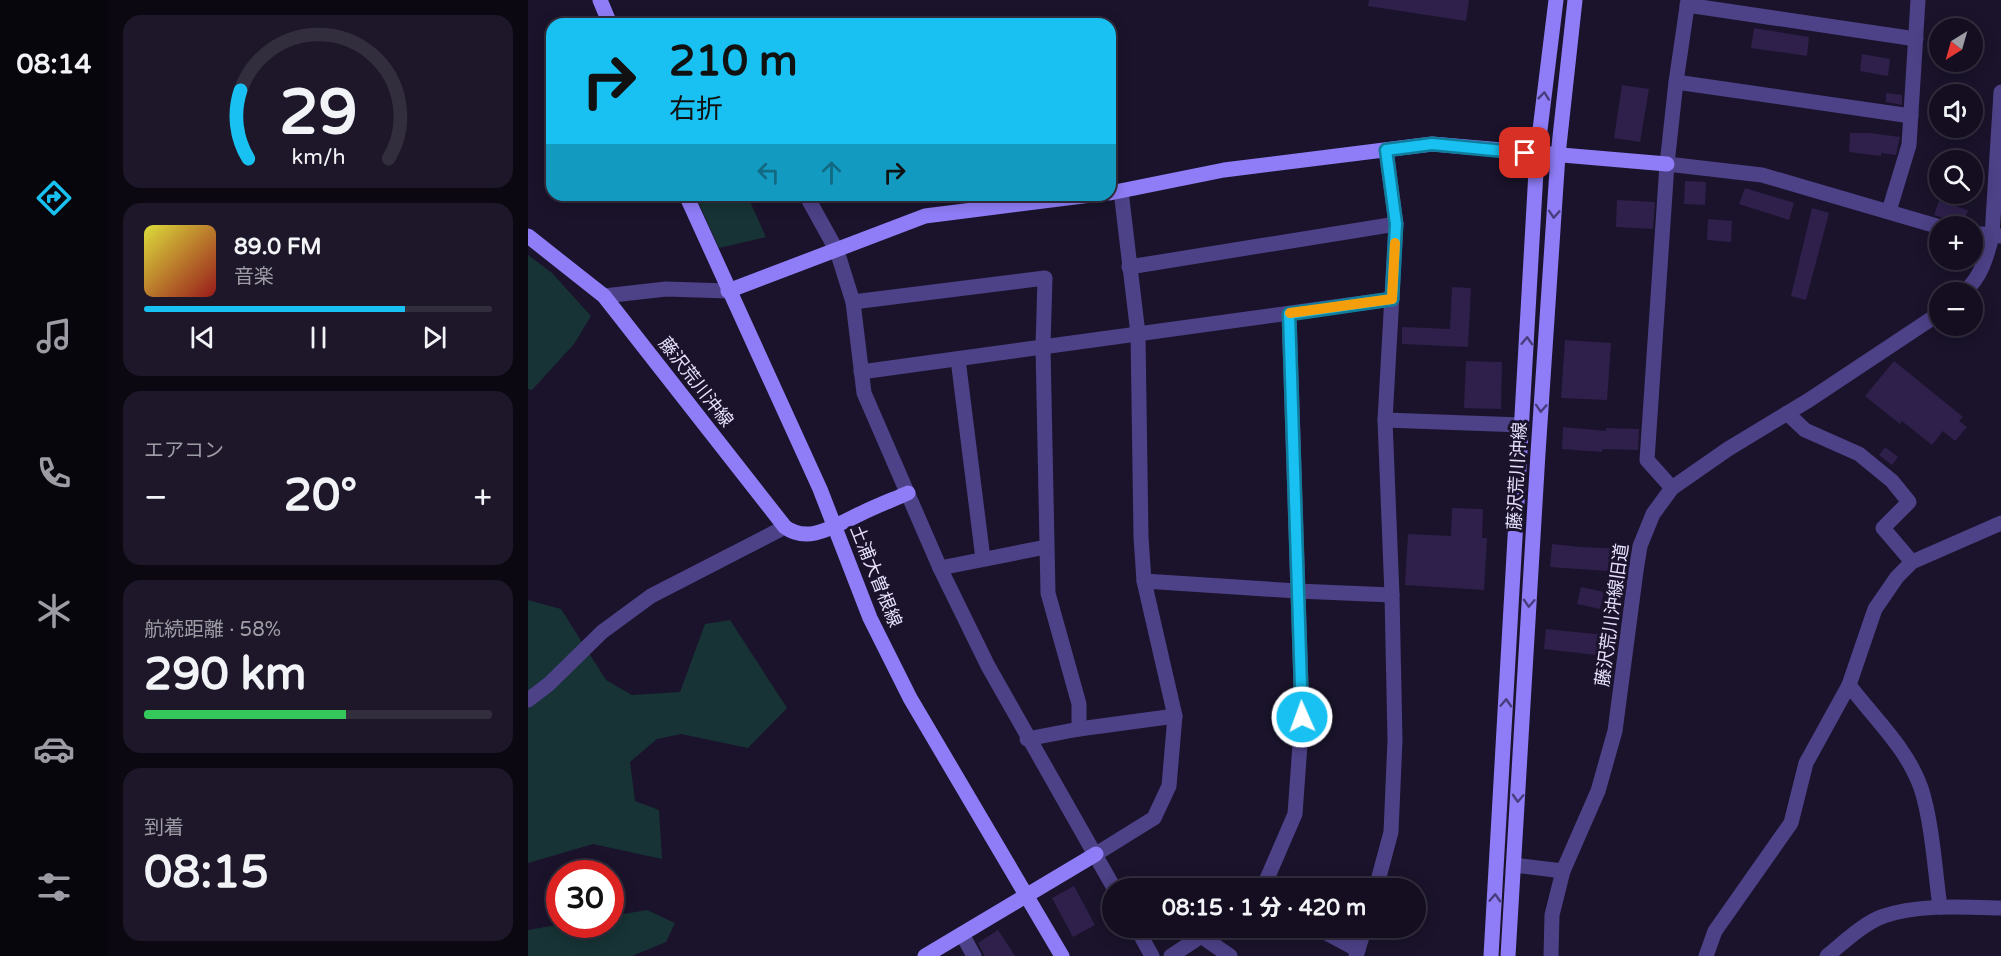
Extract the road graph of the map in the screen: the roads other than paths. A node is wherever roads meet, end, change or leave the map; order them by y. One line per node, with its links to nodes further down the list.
1 (600, 0): 6 (main road)
2 (1556, 0): 12 (main road, 藤沢荒川沖線, one-way to 2)
3 (1575, 0): 13 (main road, 藤沢荒川沖線)
4 (1918, 0): 7 (street)
5 (1687, 3): 7 (street); 8 (street)
6 (608, 18)
7 (1916, 39): 10 (street)
8 (1676, 82): 10 (street); 14 (street)
9 (2001, 92): 23 (street)
10 (1911, 116): 19 (street)
11 (1386, 150): 12 (main road); 15 (main road); 20 (street)
12 (1537, 154): 13 (main road); 39 (main road, 藤沢荒川沖線, one-way to 12)
13 (1558, 155): 14 (main road); 58 (main road, 藤沢荒川沖線, one-way to 58)
14 (1667, 165): 19 (street); 40 (street)
15 (1116, 192): 25 (street)
16 (689, 201): 27 (main road, 土浦大曽根線)
17 (809, 201): 24 (street)
18 (1044, 201): 24 (main road)
19 (1889, 211): 21 (street)
20 (1396, 224): 25 (street); 29 (street)
21 (1929, 224)
22 (528, 236): 28 (main road, 藤沢荒川沖線)
23 (1996, 236): 26 (street)
24 (837, 251): 27 (main road); 30 (street)
25 (1129, 267): 33 (street)
26 (1972, 282)
27 (728, 291): 28 (street); 44 (main road, 土浦大曽根線)
28 (604, 296): 43 (main road, 藤沢荒川沖線)
29 (1392, 299): 31 (street); 38 (street)
30 (853, 302): 34 (street); 36 (street)
31 (1289, 314): 33 (street); 50 (street)
32 (1929, 320): 37 (street, 藤沢荒川沖線旧道)
33 (1138, 334): 34 (street); 49 (street)
34 (1043, 347): 35 (street); 45 (street)
35 (958, 359): 36 (street); 46 (street)
36 (861, 372): 41 (street)
37 (1787, 413): 40 (street, 藤沢荒川沖線旧道); 47 (street)
38 (1385, 420): 39 (street); 51 (street)
39 (1522, 425): 79 (main road, 藤沢荒川沖線, one-way to 39)
40 (1672, 488): 59 (street, 藤沢荒川沖線旧道)
41 (908, 493): 44 (main road); 48 (street)
42 (2001, 523): 47 (street)
43 (785, 527): 44 (main road); 53 (street)
44 (834, 527): 63 (main road, 土浦大曽根線)
45 (1046, 547): 46 (street); 55 (street)
46 (983, 559): 48 (street)
47 (1912, 562): 52 (street)
48 (940, 568): 56 (street)
49 (1144, 581): 50 (street); 54 (street)
50 (1297, 591): 51 (street); 61 (street)
51 (1392, 595): 62 (street)
52 (1849, 686): 64 (street); 82 (street)
53 (528, 700)
54 (1175, 716): 55 (street); 57 (street)
55 (1079, 729): 56 (street)
56 (1028, 739): 57 (street)
57 (1096, 854): 60 (street); 63 (main road)
58 (1514, 865): 59 (street); 80 (main road, 藤沢荒川沖線)
59 (1563, 871): 81 (street, 藤沢荒川沖線旧道)
60 (1109, 878)
61 (1267, 878)
62 (1379, 878)
63 (1027, 895): 66 (main road); 75 (main road, 土浦大曽根線)
64 (1940, 907): 65 (street); 83 (street)
65 (2001, 908)
66 (962, 934): 73 (main road); 74 (street)
67 (1142, 938): 76 (street)
68 (1199, 938): 77 (street)
69 (1205, 938): 78 (street)
70 (1333, 938): 72 (street)
71 (1362, 938): 72 (street)
72 (1357, 953)
73 (926, 956)
74 (974, 956)
75 (1062, 956)
76 (1152, 956)
77 (1171, 956)
78 (1230, 956)
79 (1491, 956)
80 (1508, 956)
81 (1551, 956)
82 (1706, 956)
83 (1827, 956)

